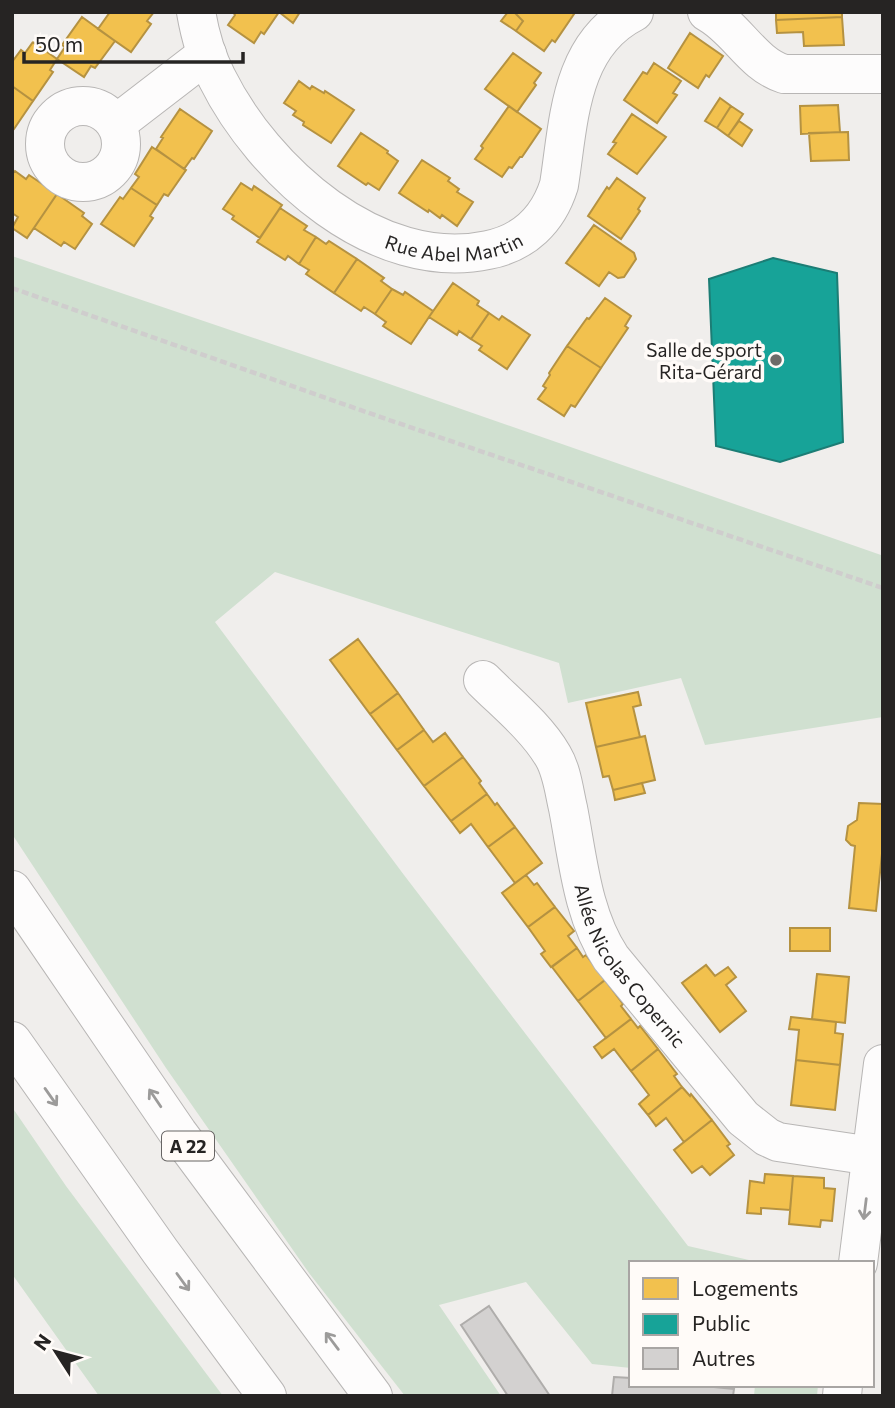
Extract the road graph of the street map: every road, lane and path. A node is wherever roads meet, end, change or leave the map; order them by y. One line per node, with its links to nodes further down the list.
1 (196, 12): 4 (main road, Rue Abel Martin)
2 (634, 12): 4 (main road, Rue Abel Martin)
3 (708, 12): 5 (main road)
4 (207, 54): 6 (main road)
5 (883, 74)
6 (116, 124)
7 (12, 288): 8 (path)
8 (883, 588)
9 (483, 680): 13 (main road, Allée Nicolas Copernic)
10 (12, 890): 16 (main road, A 22, one-way to 10)
11 (12, 1041): 15 (main road, one-way to 15)
12 (883, 1063): 13 (main road)
13 (872, 1156): 14 (main road, one-way to 14)
14 (859, 1261)
15 (267, 1396)
16 (373, 1396)

